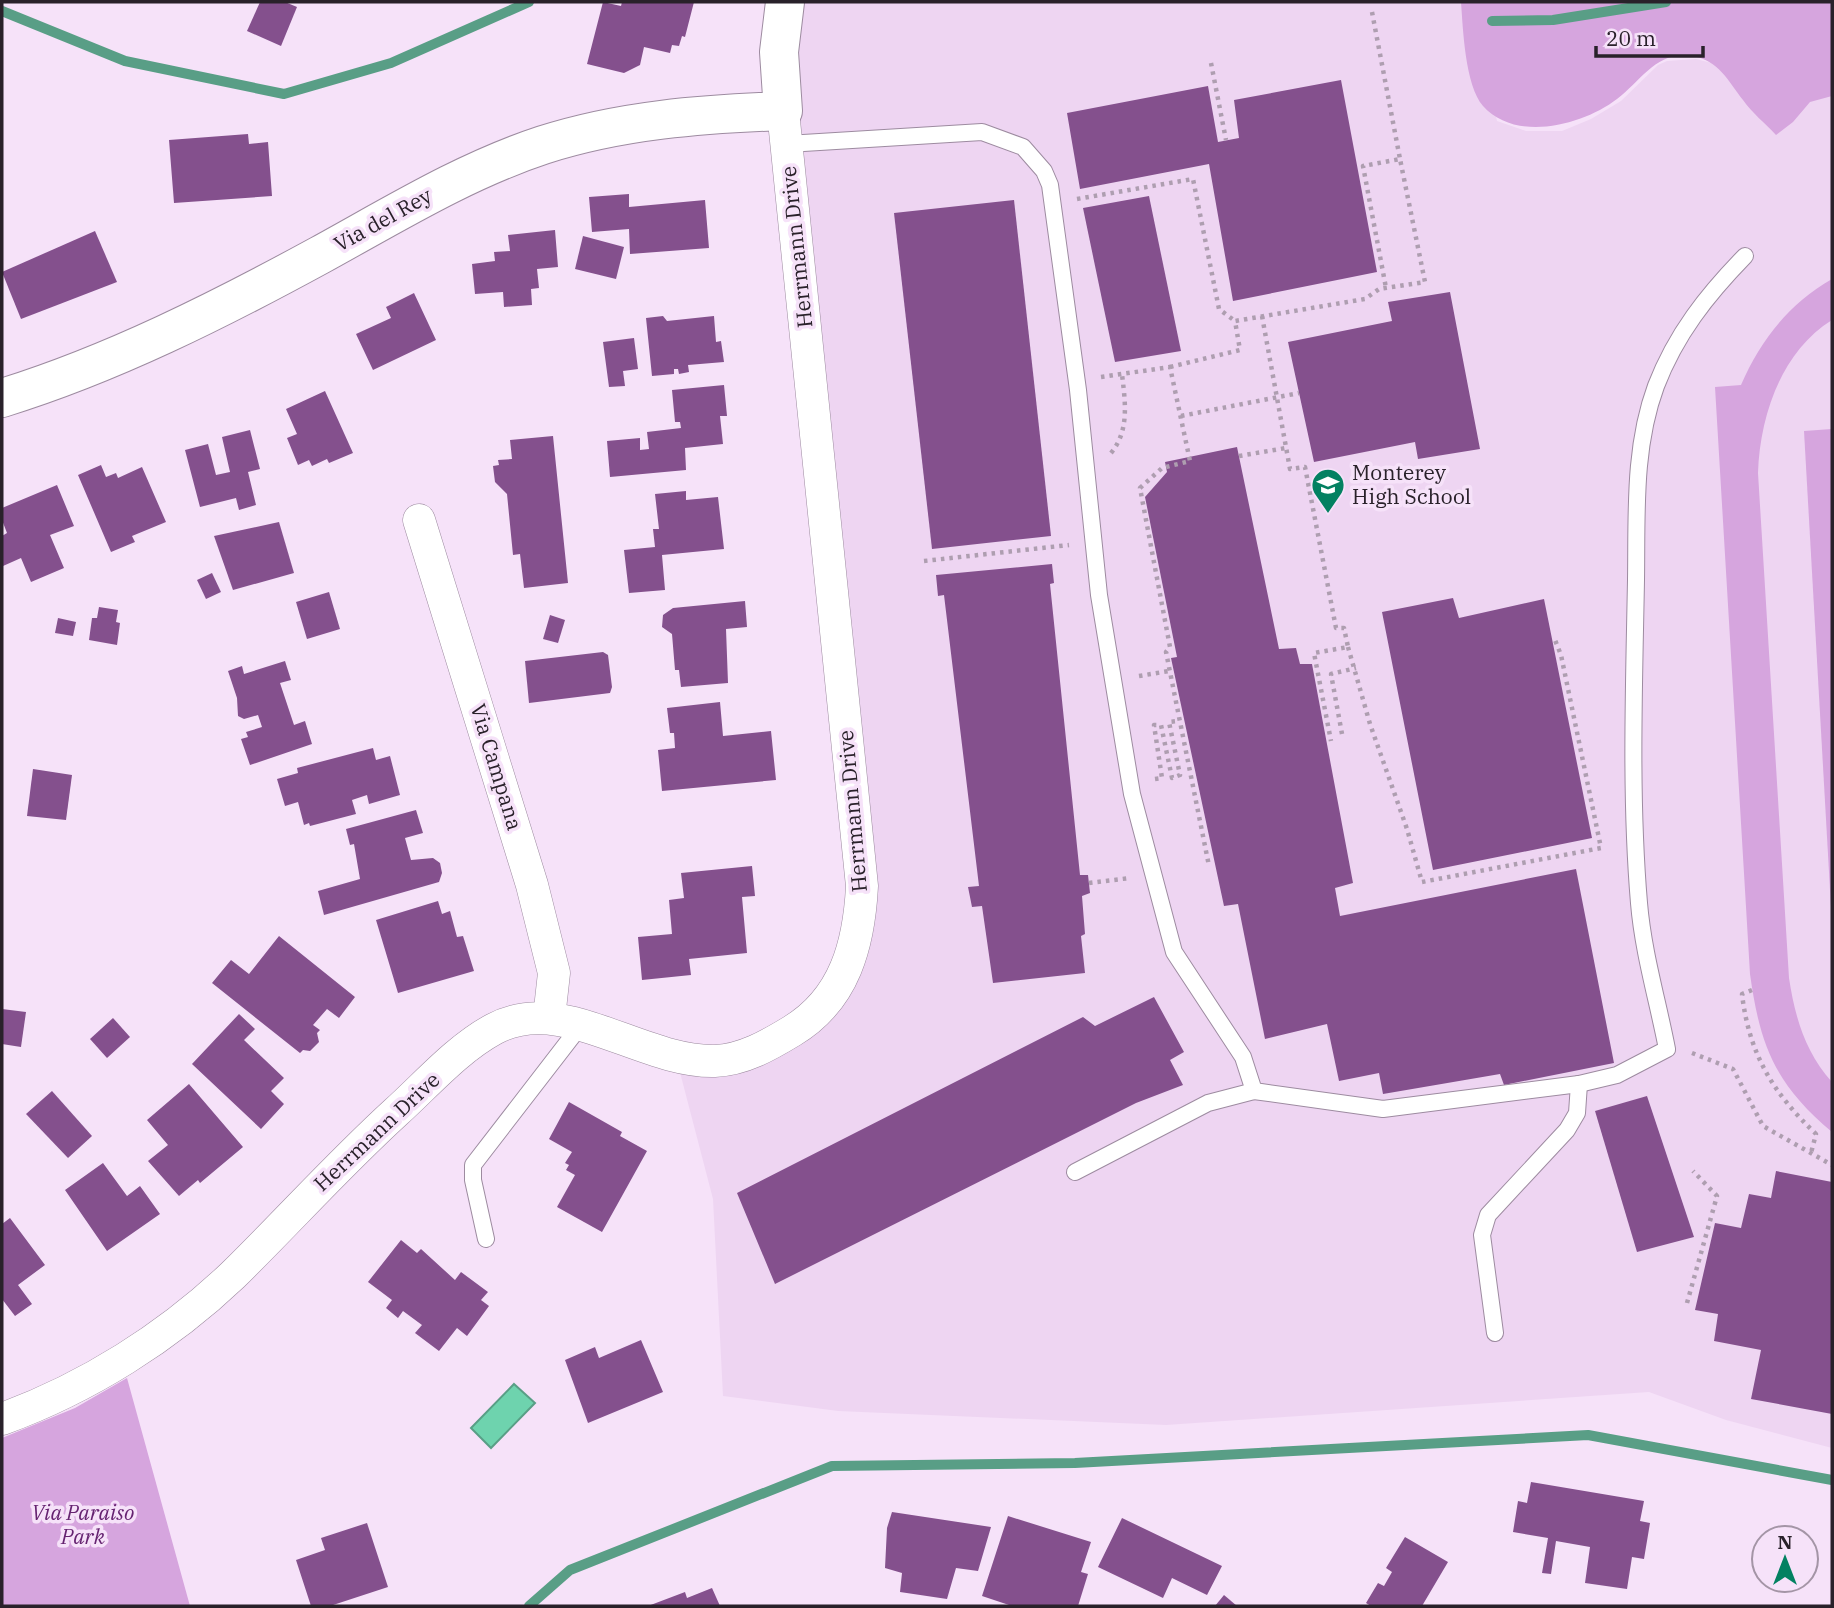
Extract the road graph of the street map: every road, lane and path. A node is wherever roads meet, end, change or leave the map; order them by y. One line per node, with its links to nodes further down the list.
1 (785, 2): 4 (street, Herrmann Drive)
2 (1372, 12): 6 (path)
3 (1211, 63): 5 (path)
4 (785, 127): 7 (lane); 17 (street, Via del Rey); 37 (street, Herrmann Drive)
5 (1226, 140)
6 (1400, 159): 9 (path); 9 (path)
7 (1052, 203): 11 (path); 14 (lane)
8 (1745, 256): 38 (lane)
9 (1386, 288): 10 (path)
10 (1262, 316): 11 (path); 16 (path)
11 (1236, 321): 12 (path)
12 (1170, 366): 13 (path); 18 (path)
13 (1122, 374): 14 (path); 21 (path)
14 (1076, 381): 21 (lane)
15 (1299, 393): 16 (path)
16 (1277, 397): 18 (path); 19 (path)
17 (2, 398)
18 (1181, 416): 28 (path)
19 (1286, 448): 20 (path); 26 (path)
20 (1239, 456)
21 (1086, 468): 23 (lane)
22 (419, 520): 36 (street, Via Campana)
23 (1094, 542): 24 (path); 31 (lane)
24 (924, 561)
25 (1555, 640): 27 (path)
26 (1348, 647): 27 (path); 30 (path)
27 (1356, 668): 29 (path)
28 (1178, 721): 31 (path); 32 (path)
29 (1342, 734)
30 (1331, 741)
31 (1130, 784): 33 (lane)
32 (1209, 866)
33 (1151, 875): 34 (path); 40 (lane)
34 (1089, 883)
35 (1752, 990): 41 (path)
36 (550, 1018): 37 (street, Herrmann Drive); 48 (street, Herrmann Drive)
37 (581, 1025): 45 (lane)
38 (1667, 1049): 39 (lane); 41 (path)
39 (1579, 1084): 40 (lane); 47 (lane)
40 (1254, 1091): 43 (lane)
41 (1811, 1153): 42 (path)
42 (1832, 1165)
43 (1075, 1171)
44 (1693, 1171): 46 (path)
45 (486, 1239)
46 (1687, 1303)
47 (1495, 1333)
48 (2, 1419)

